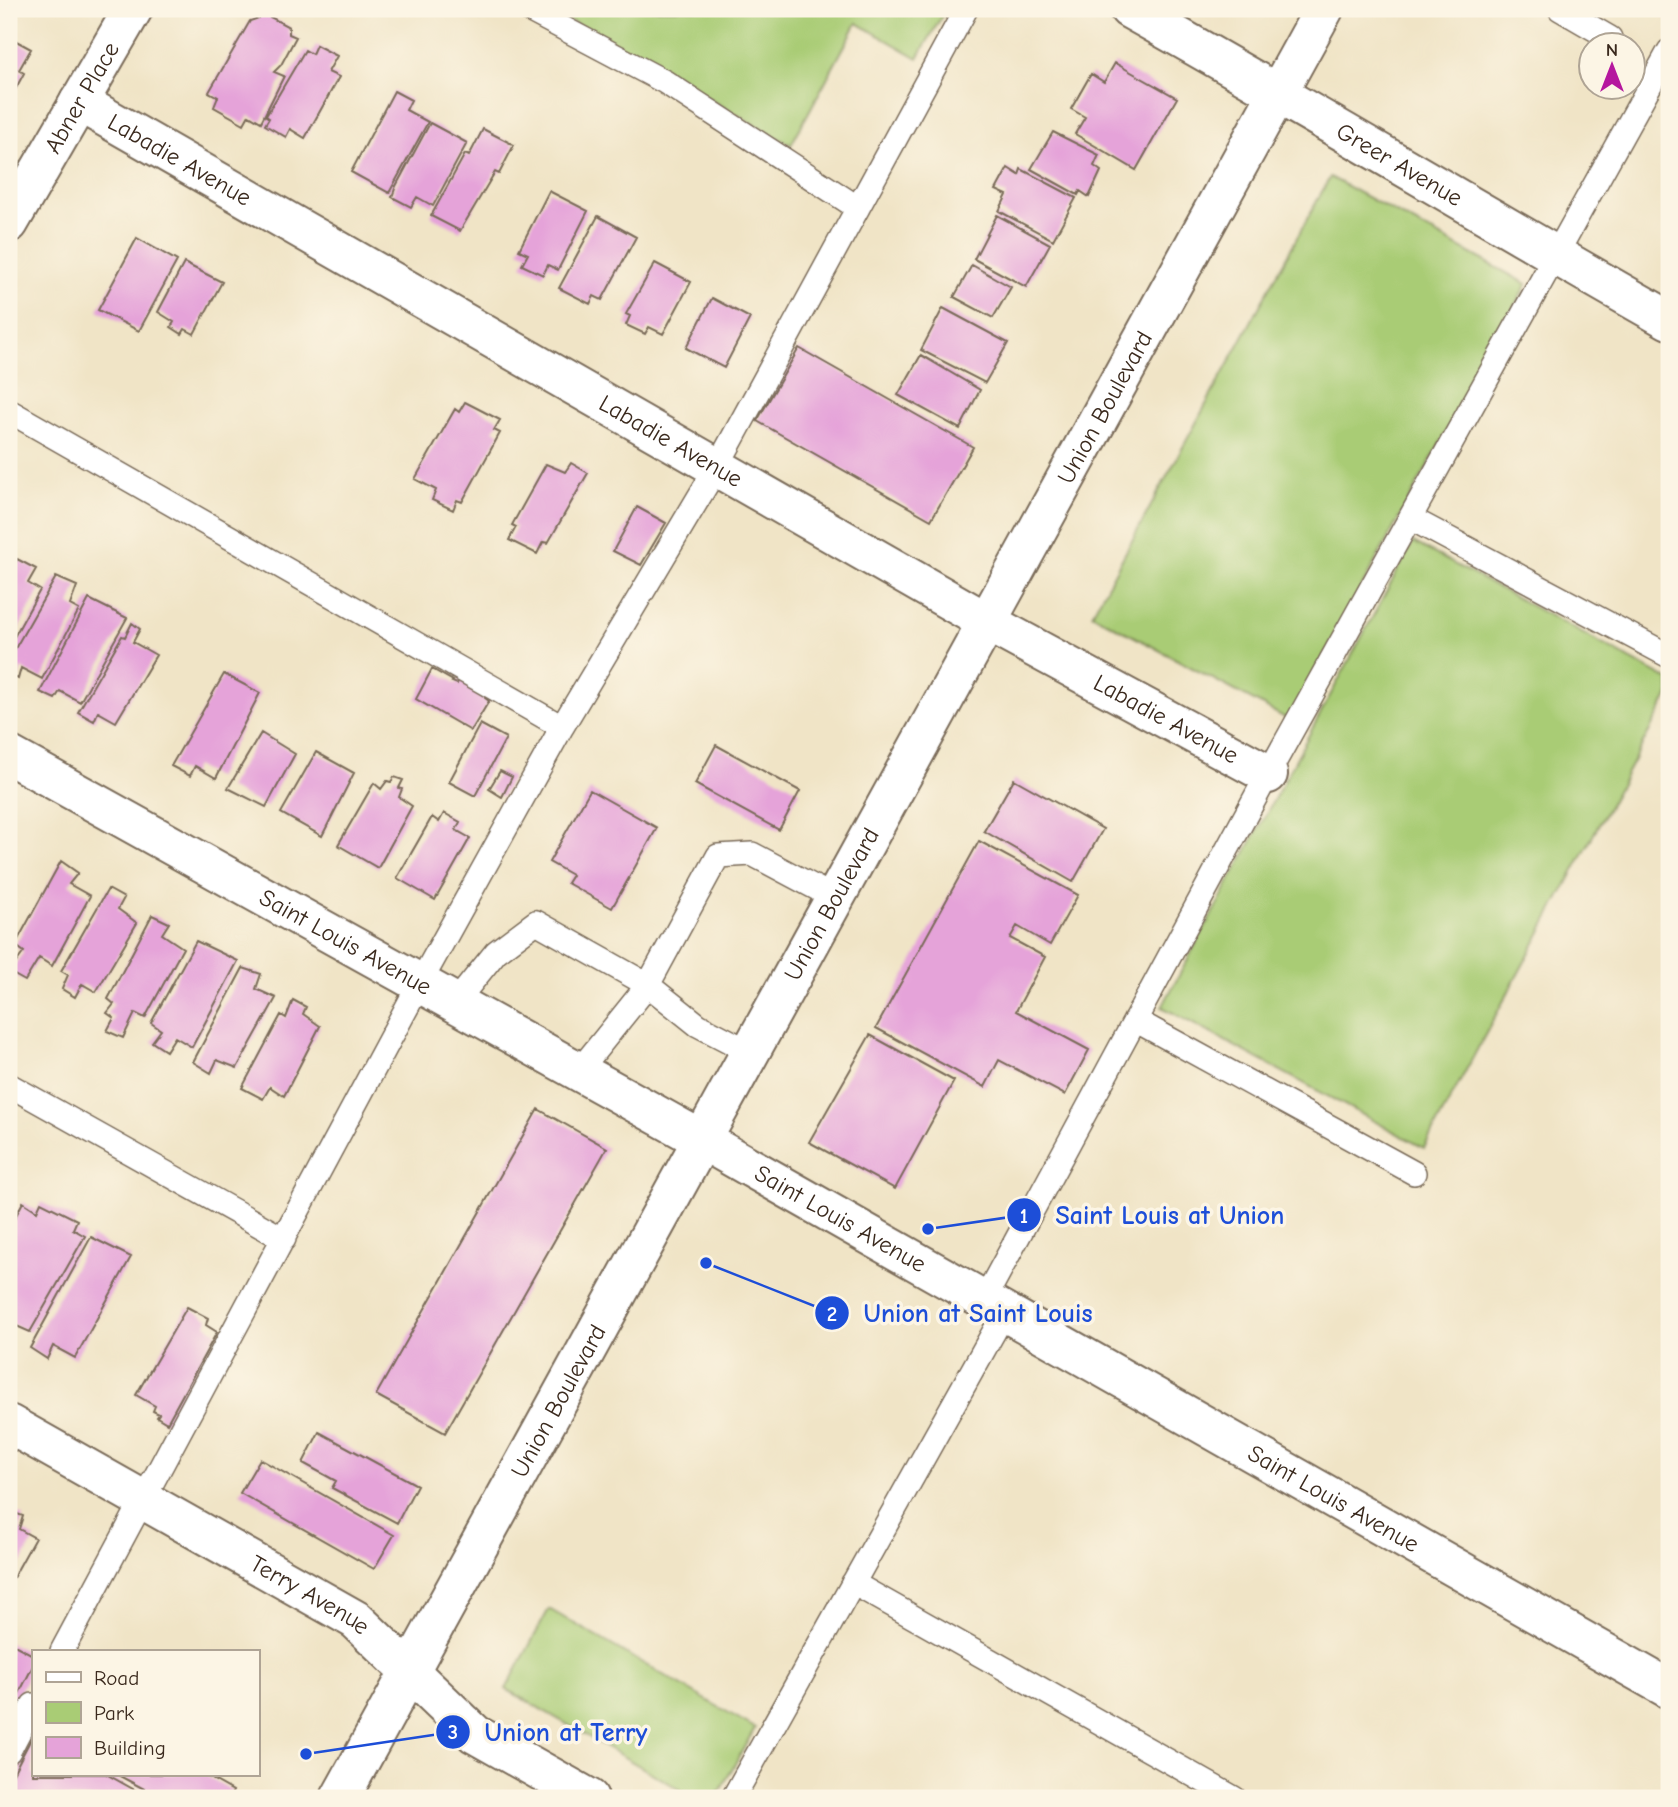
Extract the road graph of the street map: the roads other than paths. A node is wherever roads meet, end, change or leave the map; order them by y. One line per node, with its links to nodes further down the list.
1 (133, 9): 10 (street, Abner Place)
2 (527, 9): 11 (lane)
3 (966, 9): 11 (lane)
4 (1129, 9): 9 (street, Greer Avenue)
5 (1324, 9): 9 (street, Union Boulevard)
6 (1560, 9): 7 (lane)
7 (1600, 32)
8 (1669, 51): 13 (lane)
9 (1278, 92): 13 (street, Greer Avenue); 18 (street, Union Boulevard)
10 (79, 102): 12 (street, Abner Place); 16 (street, Labadie Avenue)
11 (858, 208): 16 (lane)
12 (9, 223)
13 (1555, 256): 14 (street, Greer Avenue); 17 (lane)
14 (1669, 320)
15 (9, 411): 20 (lane)
16 (717, 467): 18 (street, Labadie Avenue); 20 (lane)
17 (1410, 518): 19 (lane); 22 (lane)
18 (987, 622): 22 (street, Labadie Avenue); 23 (street, Union Boulevard)
19 (1669, 656)
20 (562, 727): 24 (lane)
21 (9, 755): 24 (street, Saint Louis Avenue)
22 (1268, 774): 27 (lane)
23 (835, 898): 25 (lane); 28 (street, Union Boulevard)
24 (420, 983): 26 (street, Saint Louis Avenue); 33 (lane)
25 (648, 985): 26 (lane); 28 (lane); 29 (lane)
26 (454, 1003): 29 (street, Saint Louis Avenue)
27 (1135, 1020): 32 (lane); 34 (lane)
28 (751, 1052): 31 (street, Union Boulevard)
29 (578, 1072): 31 (street, Saint Louis Avenue)
30 (9, 1085): 33 (lane)
31 (702, 1140): 34 (street, Saint Louis Avenue); 39 (street, Union Boulevard)
32 (1414, 1173)
33 (284, 1239): 36 (lane)
34 (994, 1306): 37 (lane); 40 (street, Saint Louis Avenue)
35 (9, 1424): 36 (street, Terry Avenue)
36 (143, 1500): 38 (lane); 39 (street, Terry Avenue)
37 (853, 1583): 45 (lane); 46 (lane)
38 (63, 1650)
39 (409, 1673): 43 (street, Union Boulevard); 44 (street, Terry Avenue)
40 (1669, 1689)
41 (32, 1707): 42 (lane)
42 (9, 1751)
43 (340, 1798)
44 (589, 1798)
45 (733, 1798)
46 (1234, 1798)

